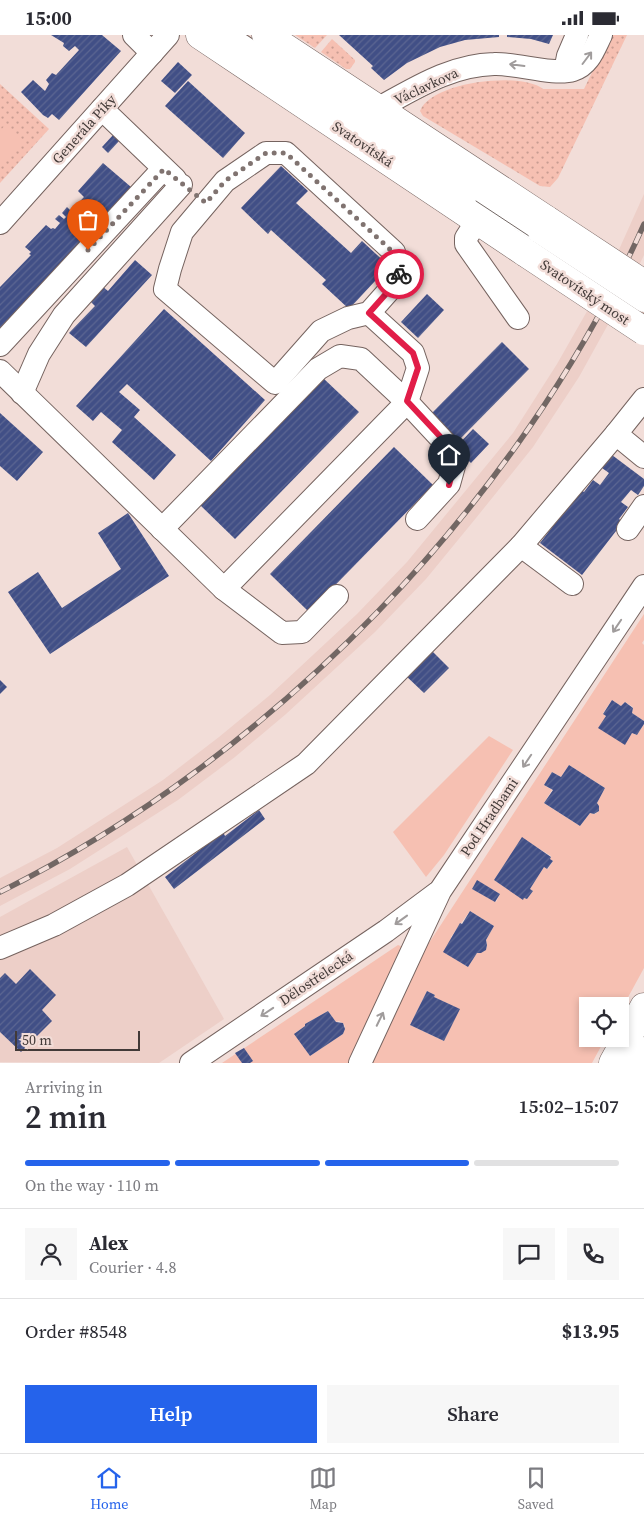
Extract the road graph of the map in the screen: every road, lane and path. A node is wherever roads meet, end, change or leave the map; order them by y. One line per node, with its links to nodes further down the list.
1 (134, 35): 9 (street)
2 (168, 35): 9 (street, Generála Píky)
3 (200, 35): 16 (main road, Svatovítská)
4 (226, 35): 18 (street)
5 (241, 35): 18 (street)
6 (266, 35): 12 (main road)
7 (577, 35): 10 (street)
8 (600, 35): 10 (street, Václavkova, one-way to 8)
9 (152, 53): 11 (street, Generála Píky)
10 (565, 71): 12 (street, Václavkova, one-way to 12)
11 (102, 109): 13 (street); 17 (street, Generála Píky)
12 (377, 109): 18 (main road)
13 (164, 169): 14 (street); 24 (street)
14 (181, 185): 15 (street); 26 (street)
15 (206, 203): 21 (street); 21 (street)
16 (477, 221): 18 (main road, Svatovítská); 22 (street)
17 (0, 223)
18 (537, 235): 19 (main road, bridge); 20 (street, bridge); 23 (main road, Svatovítský most, bridge)
19 (644, 284)
20 (644, 301)
21 (369, 313): 28 (street)
22 (518, 318)
23 (644, 331)
24 (0, 345)
25 (0, 371): 26 (street)
26 (22, 393): 33 (street)
27 (644, 399): 29 (street)
28 (407, 401): 32 (street); 33 (street); 38 (street)
29 (616, 434): 30 (street); 35 (street)
30 (644, 457)
31 (644, 506): 34 (street)
32 (416, 519)
33 (162, 529): 38 (street)
34 (628, 529)
35 (521, 546): 36 (street); 41 (street)
36 (572, 584)
37 (644, 586): 40 (street, Pod Hradbami, one-way to 40)
38 (224, 589): 39 (street)
39 (337, 597)
40 (440, 891): 45 (street, Dělostřelecká, one-way to 45); 46 (street, Pod Hradbami, one-way to 40)
41 (0, 948)
42 (644, 1007): 47 (main road)
43 (644, 1028): 48 (street)
44 (644, 1048): 49 (street)
45 (190, 1063)
46 (360, 1063)
47 (613, 1063)
48 (625, 1063)
49 (636, 1063)

